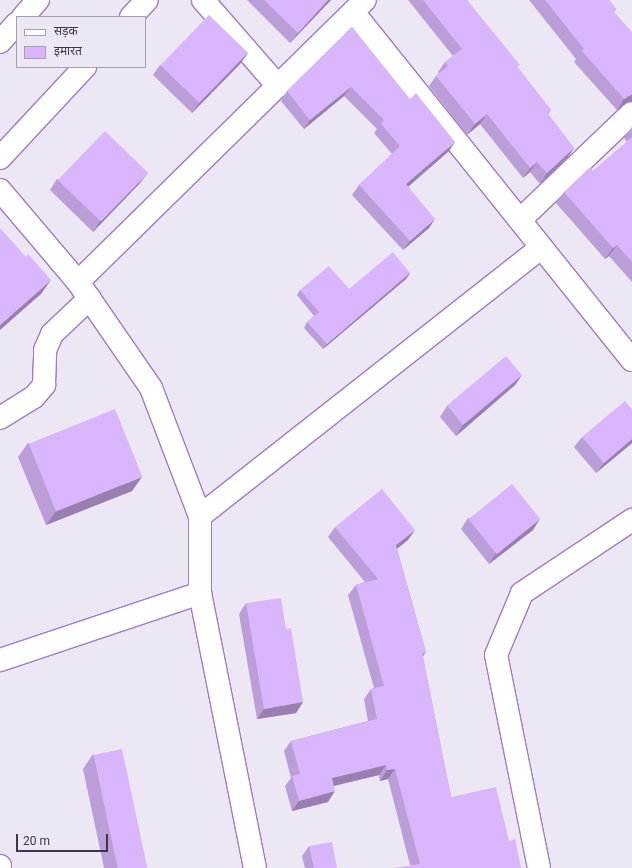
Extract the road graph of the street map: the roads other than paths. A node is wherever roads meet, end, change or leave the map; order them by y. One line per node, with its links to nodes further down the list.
1 (38, 0): 5 (street)
2 (147, 0): 6 (street)
3 (204, 0): 10 (street)
4 (359, 6): 10 (street); 14 (street)
5 (24, 16)
6 (132, 16)
7 (16, 24): 8 (street)
8 (0, 42)
9 (83, 68): 12 (street)
10 (278, 86): 16 (street)
11 (632, 113): 14 (street)
12 (0, 158)
13 (0, 190): 16 (street)
14 (521, 219): 15 (street)
15 (541, 248): 17 (street); 19 (street)
16 (84, 290): 18 (street); 19 (street)
17 (632, 360)
18 (0, 418)
19 (200, 516): 21 (street)
20 (632, 520): 24 (street)
21 (200, 593): 22 (street); 23 (street)
22 (0, 660)
23 (255, 868)
24 (539, 868)

